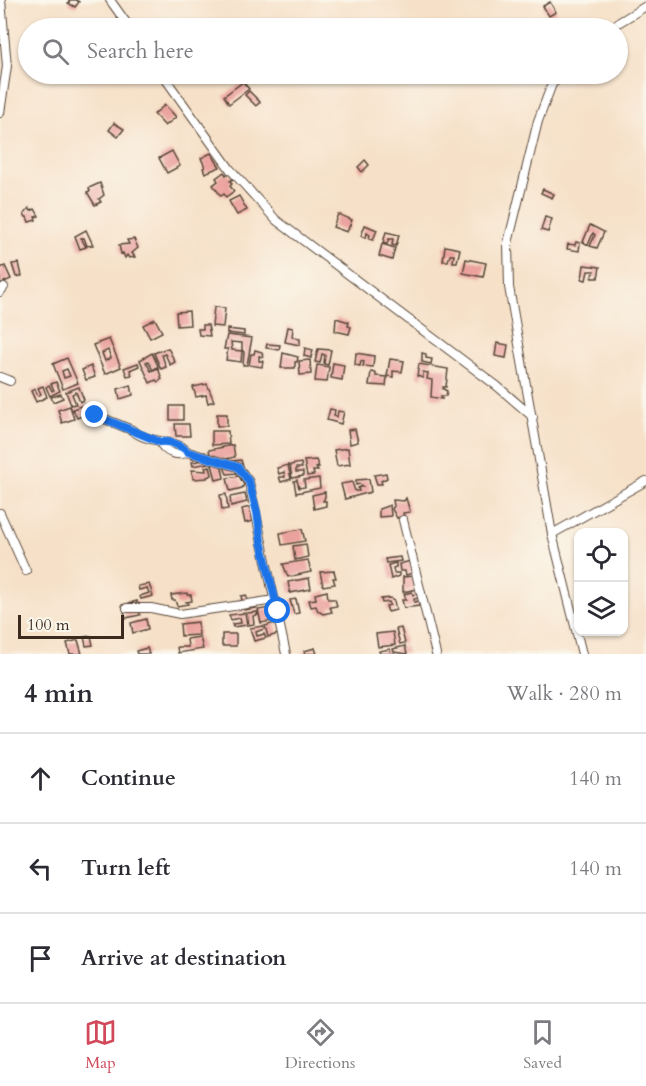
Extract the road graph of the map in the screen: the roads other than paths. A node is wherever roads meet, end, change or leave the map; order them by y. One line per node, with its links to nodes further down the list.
1 (1, 0): 8 (street)
2 (110, 0): 4 (street)
3 (646, 6): 5 (street)
4 (123, 18)
5 (626, 18)
6 (169, 84): 12 (street)
7 (552, 84): 12 (street)
8 (0, 113)
9 (0, 377): 10 (street)
10 (10, 381)
11 (95, 415): 18 (street)
12 (533, 417): 16 (street)
13 (646, 481): 16 (street)
14 (0, 513): 17 (street)
15 (403, 520): 21 (street)
16 (552, 534): 22 (street)
17 (26, 571)
18 (275, 600): 19 (street); 20 (street)
19 (127, 608)
20 (286, 654)
21 (436, 654)
22 (582, 654)

